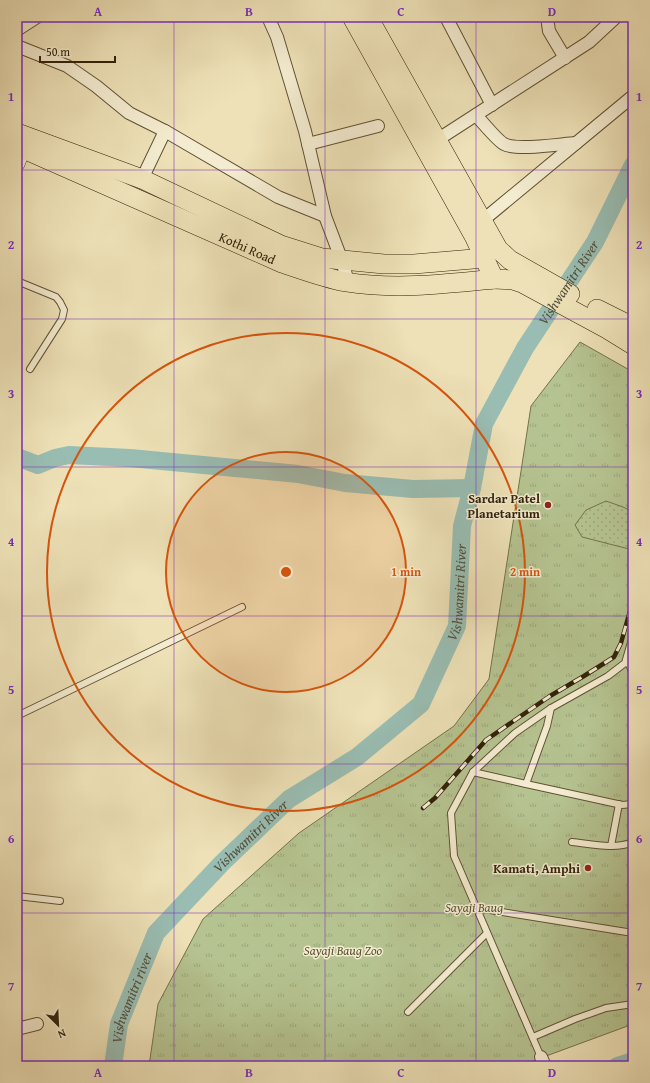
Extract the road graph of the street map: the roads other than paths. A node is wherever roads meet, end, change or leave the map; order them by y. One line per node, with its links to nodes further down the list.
1 (37, 17): 8 (street)
2 (268, 17): 18 (street)
3 (352, 17): 24 (main road)
4 (368, 17): 16 (main road)
5 (446, 17): 12 (street)
6 (547, 17): 10 (street)
7 (616, 17): 10 (street)
8 (17, 30)
9 (17, 46): 15 (street)
10 (565, 58): 12 (street)
11 (633, 96): 17 (street)
12 (492, 105): 13 (street)
13 (476, 115): 16 (street); 17 (street)
14 (378, 126): 18 (street)
15 (166, 131): 20 (street); 21 (street)
16 (437, 140): 22 (main road)
17 (576, 143): 22 (street)
18 (308, 144): 21 (street)
19 (20, 145): 20 (main road, Kothi Road); 29 (main road, Kothi Road)
20 (142, 179): 25 (main road, Kothi Road)
21 (325, 216): 25 (street)
22 (482, 221): 23 (main road)
23 (504, 256): 24 (main road, Kothi Road); 26 (main road)
24 (485, 258): 25 (main road, Kothi Road); 27 (main road)
25 (342, 261): 29 (street)
26 (521, 278): 27 (main road, Kothi Road); 30 (main road)
27 (494, 279): 29 (main road, Kothi Road)
28 (17, 281): 33 (lane)
29 (348, 282)
30 (609, 323): 31 (main road); 32 (main road)
31 (633, 327)
32 (633, 345)
33 (30, 369)
34 (242, 606): 39 (lane)
35 (633, 635): 36 (lane)
36 (626, 660): 37 (lane); 38 (lane)
37 (633, 674)
38 (551, 708): 40 (lane); 41 (lane)
39 (17, 716)
40 (473, 772): 41 (lane); 49 (lane)
41 (526, 784): 42 (lane)
42 (619, 804): 43 (lane); 46 (lane)
43 (633, 804)
44 (572, 842): 46 (lane)
45 (633, 842): 46 (lane)
46 (612, 846)
47 (17, 896): 48 (lane)
48 (60, 900)
49 (477, 908): 50 (lane); 51 (lane)
50 (487, 933): 53 (lane); 56 (lane)
51 (633, 933)
52 (633, 1004): 56 (lane)
53 (408, 1012)
54 (37, 1024): 55 (street)
55 (17, 1029)
56 (532, 1037): 57 (lane)
57 (543, 1061)

